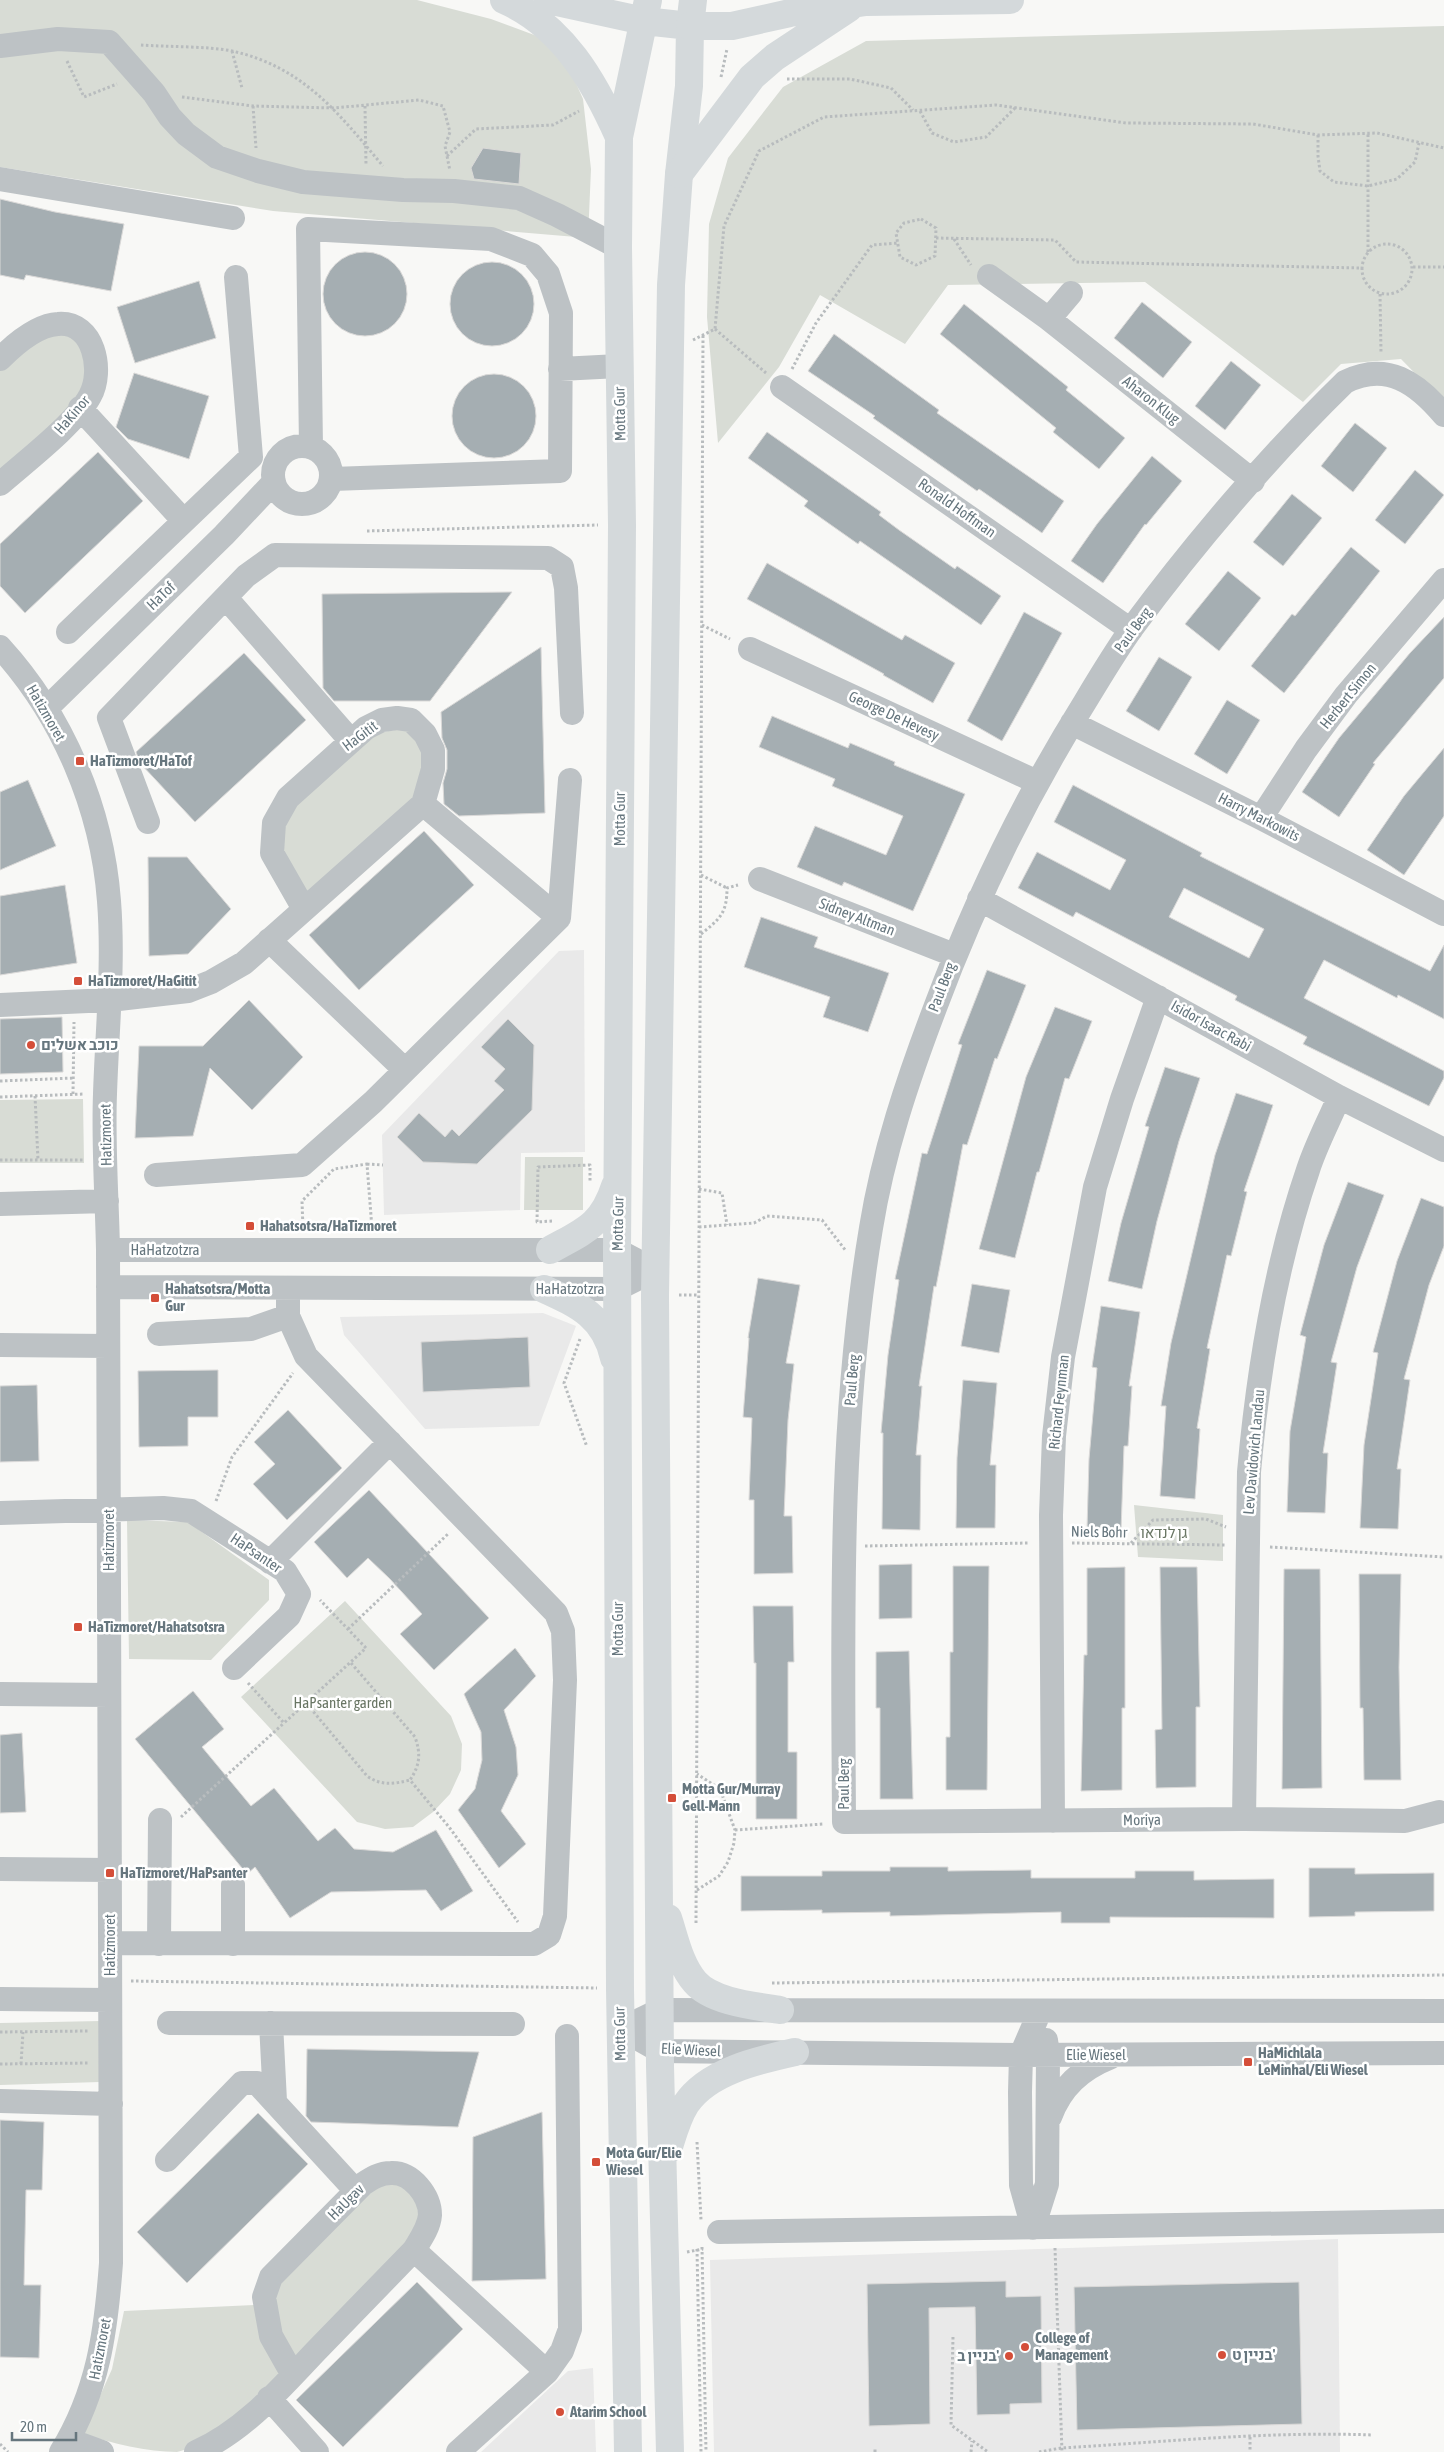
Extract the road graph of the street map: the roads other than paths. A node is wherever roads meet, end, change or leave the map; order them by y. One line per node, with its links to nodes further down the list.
1 (504, 0): 8 (main road)
2 (548, 0): 5 (main road)
3 (1010, 0): 4 (main road)
4 (853, 5): 6 (main road); 9 (main road)
5 (646, 10): 6 (main road); 8 (main road, Motta Gur)
6 (692, 13): 9 (main road)
7 (0, 46): 12 (street)
8 (618, 138): 12 (main road, Motta Gur)
9 (679, 174): 64 (main road)
10 (0, 179): 11 (street)
11 (233, 218)
12 (618, 248): 18 (main road, Motta Gur)
13 (988, 276): 16 (street, Aharon Klug)
14 (236, 277): 28 (street)
15 (1071, 293): 16 (street)
16 (1049, 319): 25 (street, Aharon Klug)
17 (3, 349): 21 (street, HaKinor)
18 (619, 366): 19 (street); 58 (main road, Motta Gur)
19 (560, 369): 23 (street); 24 (street)
20 (782, 387): 31 (street, Ronald Hoffman)
21 (80, 408): 27 (street, HaKinor); 28 (street)
22 (1444, 415): 25 (street, Paul Berg)
23 (311, 447): 24 (street); 26 (street)
24 (332, 479): 26 (street)
25 (1252, 481): 31 (street, Paul Berg)
26 (274, 482): 35 (street, HaTof)
27 (0, 484)
28 (184, 521): 32 (street)
29 (1444, 580): 42 (street, Herbert Simon)
30 (227, 599): 36 (street); 38 (street); 43 (street)
31 (1131, 630): 37 (street, Paul Berg)
32 (68, 632)
33 (0, 648): 35 (street, Hatizmoret)
34 (750, 649): 40 (street, George De Hevesy)
35 (47, 708): 52 (street, Hatizmoret)
36 (572, 713)
37 (1072, 723): 40 (street, Paul Berg); 42 (street, Harry Markowits)
38 (351, 741): 41 (street, HaGitit); 47 (street, HaGitit)
39 (570, 780): 48 (street)
40 (1037, 782): 45 (street, Paul Berg)
41 (423, 804): 47 (street); 48 (street)
42 (1261, 818): 46 (street, Harry Markowits)
43 (148, 822)
44 (760, 879): 50 (street, Sidney Altman)
45 (979, 899): 50 (street, Paul Berg); 51 (street, Isidor Isaac Rabi)
46 (1441, 906)
47 (304, 909): 49 (street)
48 (559, 918): 54 (street)
49 (269, 940): 52 (street); 54 (street)
50 (954, 955): 84 (street, Paul Berg)
51 (1158, 997): 55 (street, Isidor Isaac Rabi); 83 (street, Richard Feynman)
52 (101, 1000): 53 (street); 59 (street, Hatizmoret)
53 (0, 1005)
54 (405, 1070): 57 (street)
55 (1339, 1097): 56 (street, Isidor Isaac Rabi); 82 (street, Lev Davidovich Landau)
56 (1444, 1150)
57 (156, 1175)
58 (618, 1176): 62 (main road); 63 (main road, Motta Gur)
59 (107, 1201): 60 (street); 61 (street, Hatizmoret)
60 (0, 1204)
61 (108, 1250): 62 (street, HaHatzotzra); 65 (street, Hatizmoret)
62 (550, 1250): 63 (street, HaHatzotzra)
63 (617, 1250): 64 (street, HaHatzotzra); 68 (main road, Motta Gur)
64 (655, 1270): 68 (street, HaHatzotzra); 89 (main road)
65 (108, 1287): 66 (street, HaHatzotzra); 72 (street, Hatizmoret)
66 (288, 1288): 67 (street, HaHatzotzra); 69 (street)
67 (544, 1289): 68 (street, HaHatzotzra); 73 (main road)
68 (617, 1290): 73 (main road, Motta Gur)
69 (288, 1316): 70 (street); 74 (street)
70 (159, 1334)
71 (0, 1345): 72 (street)
72 (108, 1346): 75 (street, Hatizmoret)
73 (618, 1373): 102 (main road, Motta Gur)
74 (390, 1442): 77 (street); 92 (street)
75 (109, 1508): 76 (street, HaPsanter); 77 (street, HaPsanter); 80 (street, Hatizmoret)
76 (0, 1512)
77 (270, 1562): 78 (street, HaPsanter)
78 (234, 1668)
79 (0, 1694): 80 (street)
80 (110, 1695): 87 (street, Hatizmoret)
81 (1442, 1809): 82 (street, Moriya)
82 (1244, 1819): 83 (street, Moriya)
83 (1053, 1821): 84 (street, Moriya)
84 (844, 1822)
85 (160, 1829): 91 (street)
86 (0, 1869): 87 (street)
87 (110, 1870): 90 (street, Hatizmoret)
88 (233, 1885): 92 (street)
89 (660, 1888): 95 (main road); 96 (main road)
90 (110, 1944): 91 (street); 93 (street, Hatizmoret)
91 (159, 1944): 92 (street)
92 (233, 1944)
93 (110, 1990): 94 (street); 114 (street, Hatizmoret)
94 (0, 1999)
95 (660, 2010): 96 (street); 102 (street); 104 (main road)
96 (780, 2010): 97 (street)
97 (1040, 2011): 98 (street); 107 (street); 108 (street)
98 (1444, 2011)
99 (169, 2023): 100 (street)
100 (271, 2023): 101 (street); 113 (street)
101 (514, 2024)
102 (621, 2029): 104 (street, Elie Wiesel); 131 (main road, Motta Gur)
103 (567, 2036): 123 (street)
104 (660, 2051): 105 (street, Elie Wiesel); 117 (main road)
105 (795, 2052): 106 (street, Elie Wiesel); 117 (main road)
106 (989, 2055): 107 (street, Elie Wiesel); 111 (street)
107 (1021, 2055): 108 (street, Elie Wiesel); 111 (street)
108 (1048, 2055): 109 (street, Elie Wiesel); 115 (street)
109 (1115, 2055): 110 (street, Elie Wiesel); 115 (street)
110 (1442, 2055)
111 (1020, 2092): 120 (street)
112 (0, 2101): 114 (street)
113 (275, 2101): 116 (street); 118 (street)
114 (111, 2104): 126 (street, Hatizmoret)
115 (1048, 2123): 120 (street)
116 (167, 2160)
117 (662, 2171): 132 (main road)
118 (356, 2191): 122 (street, HaUgav); 124 (street, HaUgav)
119 (1444, 2222): 120 (street)
120 (1043, 2228): 121 (street)
121 (707, 2234)
122 (414, 2250): 123 (street); 124 (street, HaUgav)
123 (547, 2372): 130 (street)
124 (293, 2375): 125 (street, HaUgav)
125 (269, 2398): 128 (street, HaUgav); 129 (street)
126 (65, 2446): 127 (street)
127 (102, 2452)
128 (196, 2452)
129 (317, 2452)
130 (458, 2452)
131 (628, 2452)
132 (670, 2452)

